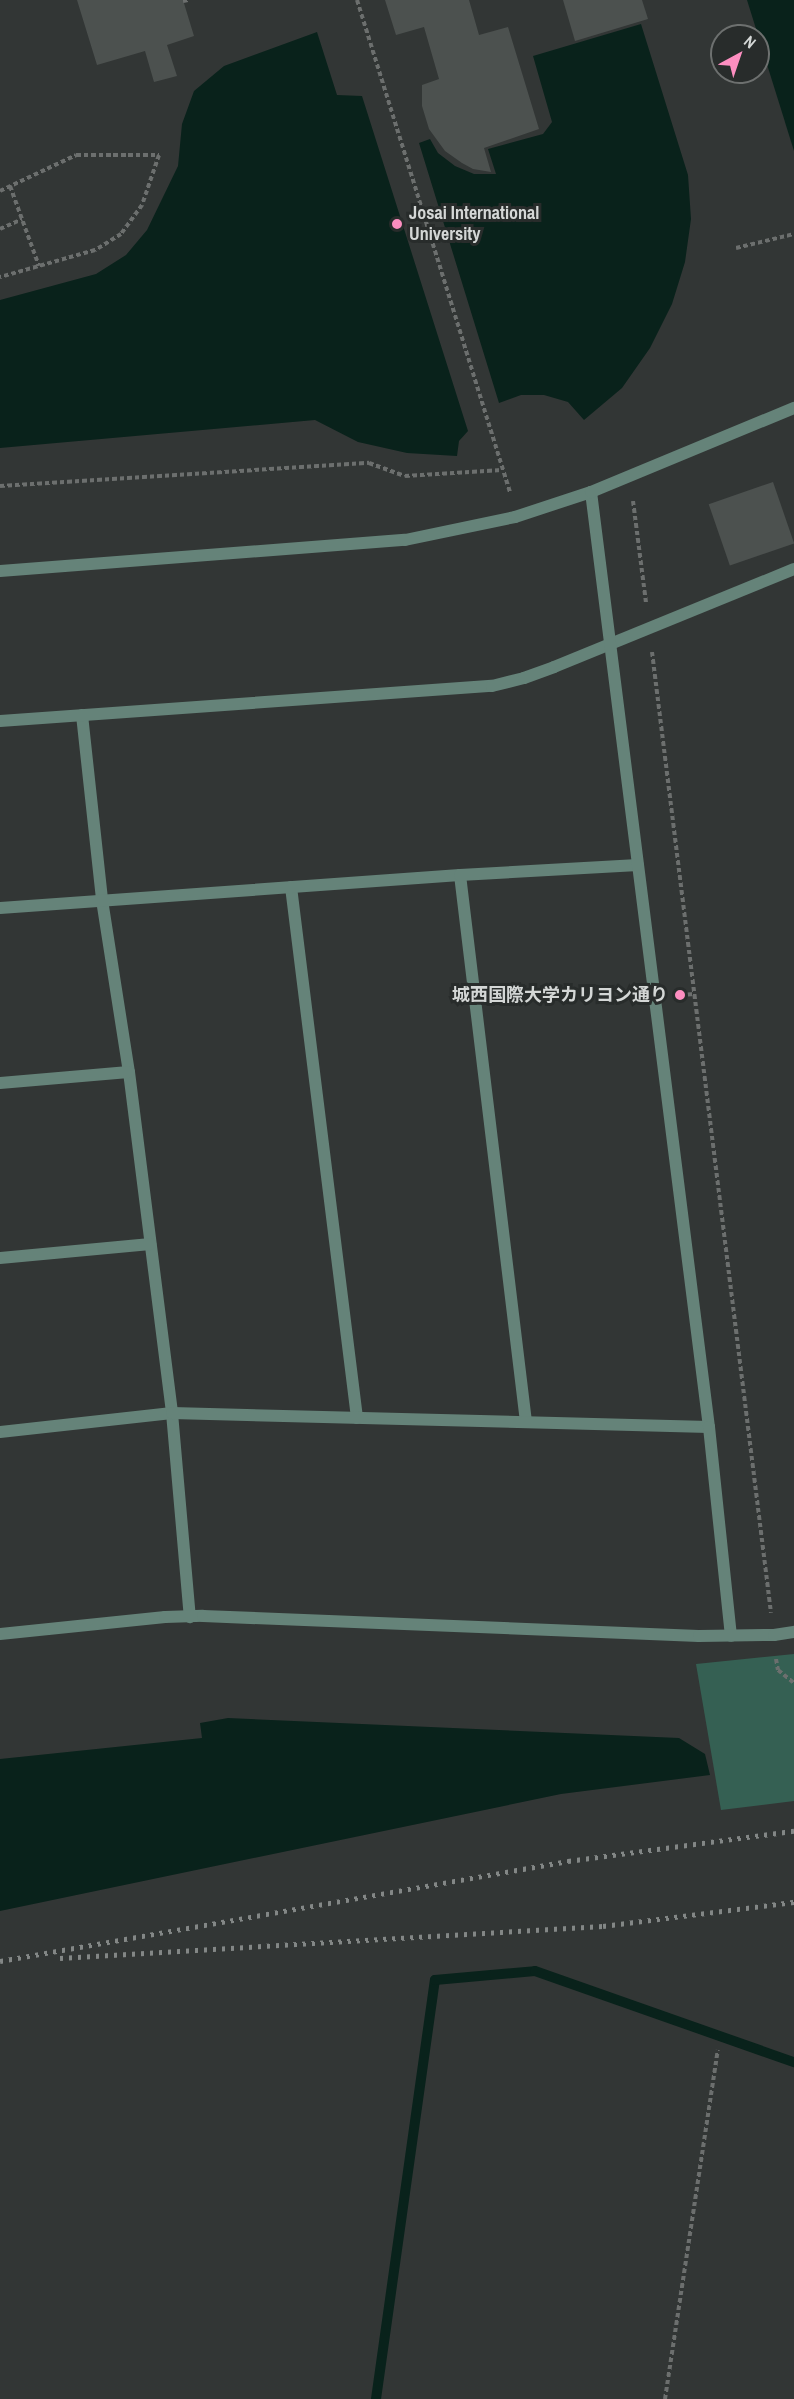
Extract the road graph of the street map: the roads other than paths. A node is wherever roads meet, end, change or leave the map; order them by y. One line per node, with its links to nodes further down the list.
1 (794, 408): 2 (street)
2 (591, 492): 4 (street); 5 (street)
3 (794, 569): 5 (street)
4 (0, 571)
5 (610, 644): 6 (street); 8 (street)
6 (82, 715): 7 (street); 11 (street)
7 (0, 721)
8 (638, 865): 9 (street); 20 (street)
9 (460, 875): 10 (street); 19 (street)
10 (291, 887): 11 (street); 18 (street)
11 (102, 900): 12 (street); 13 (street)
12 (0, 908)
13 (129, 1072): 14 (street); 15 (street)
14 (0, 1083)
15 (150, 1244): 16 (street); 17 (street)
16 (0, 1258)
17 (172, 1413): 18 (street); 21 (street); 22 (street)
18 (357, 1418): 19 (street)
19 (526, 1422): 20 (street)
20 (709, 1427): 25 (street)
21 (0, 1432)
22 (190, 1617): 24 (street); 25 (street)
23 (794, 1632): 25 (street)
24 (0, 1634)
25 (731, 1636)

